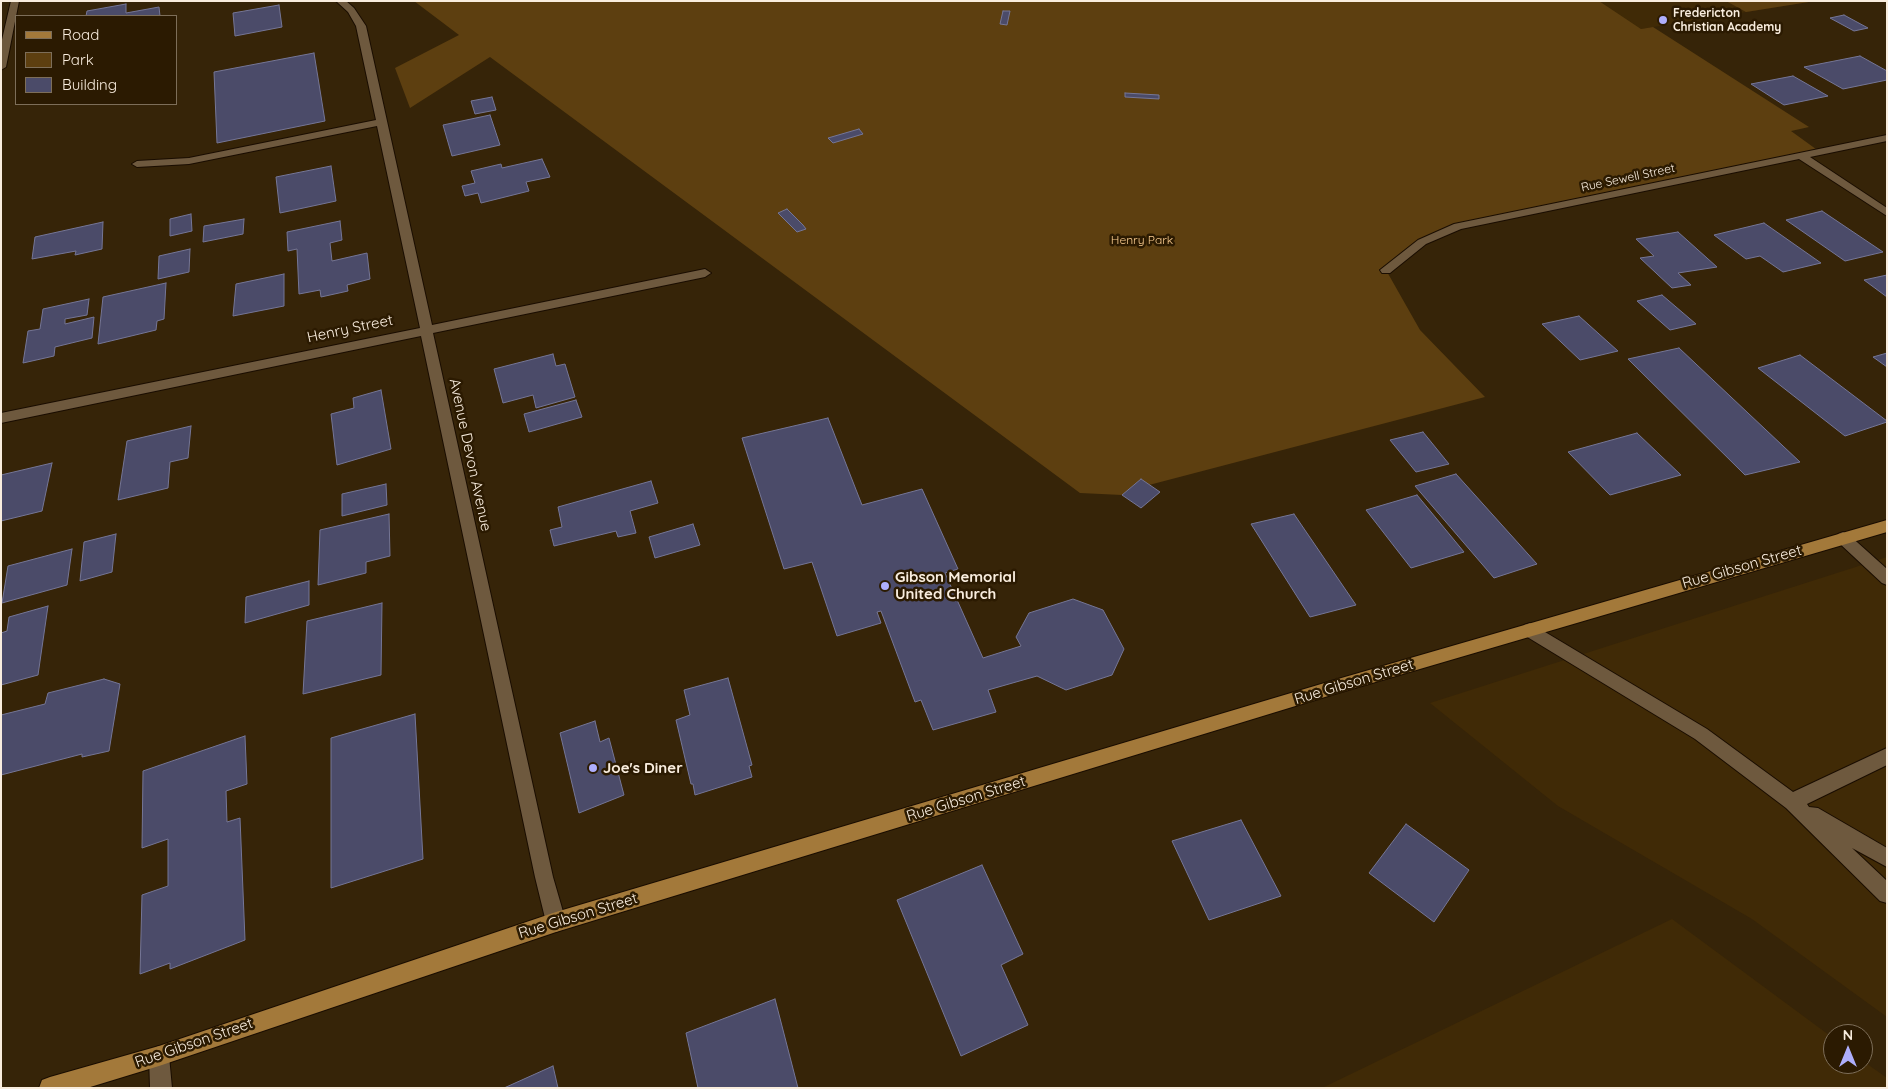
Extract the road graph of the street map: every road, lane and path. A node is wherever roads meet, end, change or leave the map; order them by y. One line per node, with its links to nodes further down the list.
1 (15, 1): 3 (street)
2 (340, 1): 4 (street, Avenue Devon Avenue)
3 (1, 67)
4 (381, 122): 7 (street); 11 (street, Avenue Devon Avenue)
5 (1887, 138): 6 (street, Rue Sewell Street)
6 (1801, 156): 8 (street); 9 (street, Rue Sewell Street)
7 (137, 164)
8 (1887, 213)
9 (1386, 270)
10 (704, 272): 11 (street, Henry Street)
11 (426, 330): 12 (street, Henry Street); 21 (street, Avenue Devon Avenue)
12 (1, 418)
13 (1887, 526): 14 (main road, Rue Gibson Street)
14 (1843, 538): 15 (street); 16 (main road, Rue Gibson Street)
15 (1887, 579)
16 (1530, 630): 18 (street); 21 (main road, Rue Gibson Street)
17 (1887, 756): 18 (street)
18 (1792, 802): 19 (street); 20 (street)
19 (1887, 858)
20 (1887, 894)
21 (556, 922): 22 (main road, Rue Gibson Street)
22 (159, 1056): 23 (main road, Rue Gibson Street); 24 (street)
23 (50, 1088)
24 (161, 1088)

